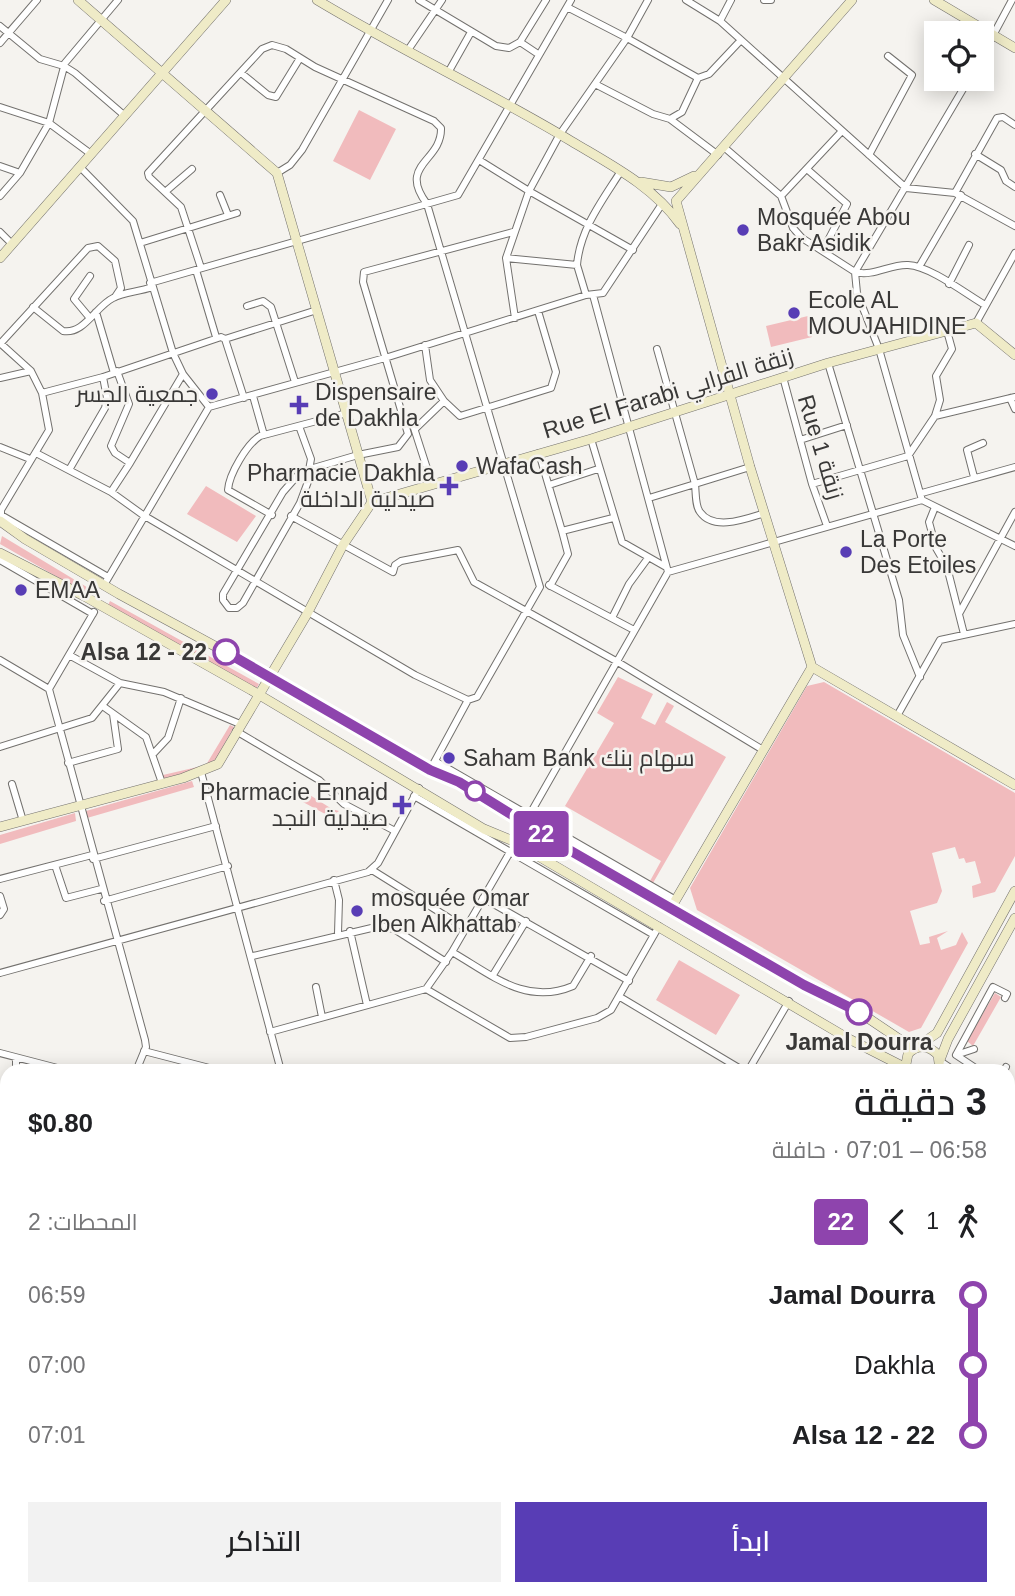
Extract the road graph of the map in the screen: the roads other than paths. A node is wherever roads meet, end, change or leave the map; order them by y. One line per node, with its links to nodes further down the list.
1 (37, 0): 26 (street)
2 (78, 0): 20 (street)
3 (118, 0): 20 (street)
4 (226, 0): 40 (street)
5 (317, 0): 24 (street)
6 (388, 0): 24 (street)
7 (419, 0): 19 (street)
8 (442, 0): 19 (street)
9 (546, 0): 30 (street)
10 (648, 0): 28 (street)
11 (686, 0): 21 (street)
12 (731, 0): 21 (street)
13 (764, 0): 14 (street)
14 (771, 0)
15 (852, 0): 42 (street)
16 (934, 0): 22 (street)
17 (1012, 0): 27 (street)
18 (568, 3): 28 (street); 34 (street)
19 (436, 10): 25 (street); 33 (street)
20 (101, 20): 37 (street); 40 (street)
21 (720, 21): 29 (street)
22 (969, 21)
23 (0, 26): 26 (street)
24 (370, 31): 33 (street); 43 (street)
25 (471, 32): 30 (street); 38 (street)
26 (8, 34): 31 (street); 37 (street)
27 (994, 36): 32 (street)
28 (627, 38): 41 (street); 44 (street)
29 (741, 40): 41 (street); 42 (street)
30 (520, 42): 34 (street)
31 (0, 43)
32 (1015, 48)
33 (408, 50): 38 (street)
34 (538, 54): 46 (street)
35 (888, 55): 60 (street)
36 (300, 58): 39 (street); 39 (street); 43 (street)
37 (64, 66): 49 (street); 51 (street)
38 (449, 71): 46 (street)
39 (241, 73): 48 (street)
40 (162, 74): 48 (street); 49 (street)
41 (698, 78): 50 (street)
42 (785, 78): 53 (street); 57 (street)
43 (341, 79): 68 (street); 81 (street)
44 (595, 84): 50 (street); 54 (street)
45 (962, 91): 73 (street)
46 (509, 104): 54 (street); 61 (street)
47 (0, 107): 51 (street)
48 (204, 110): 68 (street); 75 (street)
49 (124, 116): 59 (street)
50 (670, 119): 57 (street)
51 (49, 123): 56 (street); 59 (street)
52 (1015, 125): 58 (street)
53 (842, 131): 60 (street); 65 (street)
54 (560, 134): 66 (street); 74 (street)
55 (22, 146): 56 (street)
56 (32, 151): 67 (street)
57 (722, 152): 69 (street); 79 (street)
58 (975, 154): 72 (street); 76 (street)
59 (90, 155): 63 (street)
60 (869, 155): 73 (street)
61 (479, 160): 74 (street); 81 (street)
62 (0, 166): 67 (street)
63 (80, 167): 90 (street); 91 (street)
64 (192, 169): 75 (street)
65 (808, 170): 79 (street); 95 (street)
66 (621, 171): 70 (street); 84 (street)
67 (20, 173): 78 (street)
68 (277, 173): 89 (street)
69 (699, 174): 71 (street); 80 (street)
70 (640, 182): 71 (street); 80 (street)
71 (667, 187): 80 (street); 80 (street)
72 (1015, 187)
73 (906, 188): 76 (street); 102 (street)
74 (529, 191): 84 (street); 88 (street)
75 (165, 192): 86 (street)
76 (958, 194): 85 (street); 100 (street)
77 (220, 195): 83 (street)
78 (0, 196)
79 (781, 196): 95 (street)
80 (668, 202): 94 (street); 139 (street)
81 (427, 204): 89 (street); 93 (street)
82 (237, 213): 83 (street)
83 (228, 215): 86 (street)
84 (587, 225): 94 (street); 99 (street)
85 (1015, 226)
86 (189, 228): 90 (street); 101 (street)
87 (0, 232): 91 (street)
88 (513, 232): 93 (street); 98 (street)
89 (298, 240): 101 (street); 111 (street)
90 (140, 243): 105 (street)
91 (12, 244): 97 (street)
92 (969, 245): 104 (street)
93 (438, 250): 118 (street); 128 (street)
94 (633, 250): 106 (street)
95 (823, 250): 102 (street)
96 (1015, 253): 108 (street)
97 (0, 258)
98 (506, 258): 99 (street); 115 (street)
99 (577, 265): 106 (street)
100 (919, 267): 102 (street); 104 (street)
101 (199, 269): 105 (street); 120 (street)
102 (855, 272): 125 (street)
103 (90, 276): 114 (street)
104 (948, 284): 108 (street)
105 (151, 285): 107 (street); 126 (street)
106 (589, 295): 112 (street); 152 (street)
107 (115, 297): 110 (street); 113 (street)
108 (985, 305): 117 (street)
109 (247, 306): 116 (street)
110 (33, 307): 114 (street); 122 (street)
111 (317, 310): 116 (street); 132 (street)
112 (538, 311): 115 (street); 145 (street)
113 (96, 312): 114 (street); 131 (street)
114 (89, 317)
115 (515, 318): 118 (street)
116 (276, 321): 121 (street); 137 (street)
117 (976, 323): 119 (street, Rue El Farabi زنقة الفرابي); 127 (street)
118 (465, 331): 123 (street); 145 (street)
119 (947, 331): 125 (street, Rue El Farabi زنقة الفرابي); 149 (street)
120 (216, 337): 121 (street); 126 (street)
121 (225, 340): 141 (street)
122 (0, 343): 130 (street)
123 (425, 345): 128 (street); 143 (street)
124 (657, 349): 147 (street)
125 (879, 349): 129 (street, Rue El Farabi زنقة الفرابي); 162 (street)
126 (173, 353): 131 (street); 133 (street)
127 (1015, 355)
128 (385, 358): 132 (street); 153 (street)
129 (828, 363): 135 (street, Rue El Farabi زنقة الفرابي); 150 (street)
130 (31, 371): 136 (street); 138 (street)
131 (116, 372): 134 (street); 163 (street)
132 (336, 372): 137 (street); 148 (street)
133 (183, 374): 144 (street); 163 (street)
134 (103, 377): 138 (street); 169 (street)
135 (783, 377): 139 (street, Rue El Farabi زنقة الفرابي); 156 (street, Rue 1 زنقة)
136 (0, 379)
137 (295, 382): 140 (street)
138 (42, 393): 161 (street)
139 (729, 394): 147 (street, Rue El Farabi زنقة الفرابي); 165 (street)
140 (253, 396): 141 (street); 154 (street)
141 (244, 398): 144 (street)
142 (1012, 398): 146 (street); 149 (street)
143 (444, 401): 145 (street); 153 (street)
144 (209, 407): 184 (street)
145 (485, 407): 164 (street)
146 (1015, 409)
147 (674, 411): 152 (street, Rue El Farabi زنقة الفرابي); 173 (street)
148 (347, 413): 151 (street); 160 (street)
149 (935, 416): 162 (street)
150 (847, 425): 156 (street); 168 (street)
151 (299, 426): 154 (street); 170 (street)
152 (630, 426): 155 (street, Rue El Farabi زنقة الفرابي); 178 (street)
153 (412, 428): 160 (street); 172 (street)
154 (264, 435): 185 (street)
155 (591, 439): 159 (street, Rue El Farabi زنقة الفرابي); 167 (street)
156 (800, 440): 174 (street, Rue 1 زنقة)
157 (984, 443): 171 (street)
158 (0, 447): 161 (street)
159 (539, 453): 164 (street, Rue El Farabi زنقة الفرابي); 175 (street)
160 (358, 455): 170 (street); 179 (street)
161 (33, 456): 169 (street); 187 (street)
162 (908, 456): 168 (street); 177 (street)
163 (130, 463): 176 (street)
164 (505, 463): 172 (street, Rue El Farabi زنقة الفرابي); 203 (street)
165 (750, 467): 173 (street); 182 (street)
166 (1015, 467): 171 (street)
167 (598, 469): 175 (street); 188 (street)
168 (860, 469): 174 (street); 183 (street)
169 (69, 470): 176 (street)
170 (308, 473): 185 (street); 186 (street)
171 (974, 477): 177 (street)
172 (432, 484): 179 (street, Rue El Farabi زنقة الفرابي)
173 (695, 484): 178 (street); 182 (street)
174 (812, 484): 189 (street, Rue 1 زنقة)
175 (549, 485): 190 (street)
176 (111, 492): 184 (street)
177 (922, 496): 180 (street); 183 (street)
178 (649, 498): 198 (street)
179 (372, 502): 193 (street)
180 (935, 507): 191 (street); 206 (street)
181 (1015, 512): 191 (street)
182 (765, 513): 192 (street)
183 (874, 513): 189 (street); 218 (street)
184 (143, 515): 199 (street); 201 (street)
185 (272, 515): 199 (street)
186 (291, 516): 193 (street); 200 (street)
187 (1, 518): 201 (street)
188 (613, 518): 190 (street); 196 (street)
189 (827, 526): 192 (street)
190 (562, 531): 202 (street)
191 (1001, 540): 194 (street); 206 (street)
192 (775, 542): 198 (street); 216 (street)
193 (343, 545): 205 (street); 208 (street)
194 (1015, 546)
195 (0, 553): 204 (street)
196 (648, 558): 198 (street); 209 (street)
197 (0, 560): 207 (street)
198 (667, 569): 211 (street)
199 (238, 573): 200 (street); 200 (street)
200 (254, 580): 208 (street)
201 (106, 581): 217 (street)
202 (550, 586): 203 (street); 209 (street)
203 (540, 587): 205 (street)
204 (100, 604): 207 (street); 221 (street)
205 (525, 610): 215 (street); 223 (street)
206 (960, 612): 212 (street)
207 (93, 614): 213 (street)
208 (307, 614): 217 (street); 223 (street)
209 (612, 618): 211 (street)
210 (1015, 624): 212 (street)
211 (634, 630): 215 (street)
212 (964, 634): 218 (street)
213 (69, 655): 219 (street); 220 (street)
214 (0, 660): 220 (street)
215 (616, 661): 230 (street); 240 (street)
216 (812, 667): 226 (street); 230 (street)
217 (268, 674): 221 (street); 233 (street)
218 (919, 677): 226 (street)
219 (120, 683): 222 (street); 224 (street)
220 (49, 689): 228 (street)
221 (258, 693): 227 (street); 238 (street)
222 (181, 698): 227 (street); 231 (street)
223 (468, 700): 233 (street)
224 (104, 707): 225 (street); 228 (street)
225 (113, 714): 231 (street); 232 (street)
226 (897, 716): 237 (street)
227 (238, 727): 234 (street); 244 (street)
228 (59, 730): 229 (street); 232 (street)
229 (0, 747)
230 (764, 750): 257 (street)
231 (153, 754): 235 (street)
232 (68, 763): 239 (street)
233 (433, 765): 240 (street); 257 (street)
234 (201, 772): 235 (street); 242 (street)
235 (162, 783): 239 (street)
236 (12, 784): 241 (street)
237 (1015, 785)
238 (417, 792): 244 (street); 245 (street); 264 (street)
239 (79, 806): 241 (street); 246 (street)
240 (530, 814): 257 (street)
241 (23, 821): 243 (street)
242 (216, 826): 246 (street); 248 (street)
243 (0, 827)
244 (395, 831): 249 (street)
245 (510, 852): 255 (street); 264 (street)
246 (92, 857): 247 (street); 252 (street)
247 (55, 865): 250 (street); 252 (street)
248 (228, 866): 256 (street); 258 (street)
249 (372, 870): 251 (street); 262 (street)
250 (0, 879)
251 (334, 880): 258 (street); 265 (street)
252 (101, 889): 256 (street)
253 (1015, 891): 282 (street)
254 (0, 895): 259 (street)
255 (483, 898): 261 (street); 262 (street)
256 (104, 901): 266 (street)
257 (673, 904): 282 (street)
258 (239, 908): 266 (street); 268 (street)
259 (0, 915)
260 (1015, 918): 297 (street)
261 (526, 921): 269 (street); 272 (street)
262 (465, 928): 267 (street)
263 (350, 931): 265 (street); 270 (street); 279 (street)
264 (657, 931): 273 (street); 278 (street)
265 (338, 933): 268 (street)
266 (117, 940): 271 (street); 284 (street)
267 (452, 952): 270 (street); 272 (street)
268 (253, 956): 281 (street)
269 (591, 957): 272 (street); 273 (street)
270 (446, 962): 275 (street)
271 (0, 973)
272 (494, 975)
273 (629, 981): 276 (street)
274 (316, 987): 280 (street)
275 (426, 989): 276 (street); 279 (street)
276 (620, 997): 293 (street)
277 (1005, 998): 286 (street)
278 (789, 1001): 294 (street); 295 (street)
279 (367, 1005): 280 (street)
280 (322, 1017): 281 (street)
281 (270, 1032): 292 (street)
282 (916, 1048): 296 (street); 297 (street)
283 (974, 1049): 286 (street)
284 (144, 1051): 290 (street); 291 (street)
285 (0, 1053): 287 (street)
286 (956, 1055): 298 (street)
287 (16, 1058): 288 (street); 289 (street)
288 (16, 1064)
289 (34, 1064)
290 (139, 1064)
291 (194, 1064)
292 (279, 1064)
293 (734, 1064)
294 (750, 1064)
295 (896, 1064)
296 (905, 1064)
297 (940, 1064)
298 (969, 1064)

